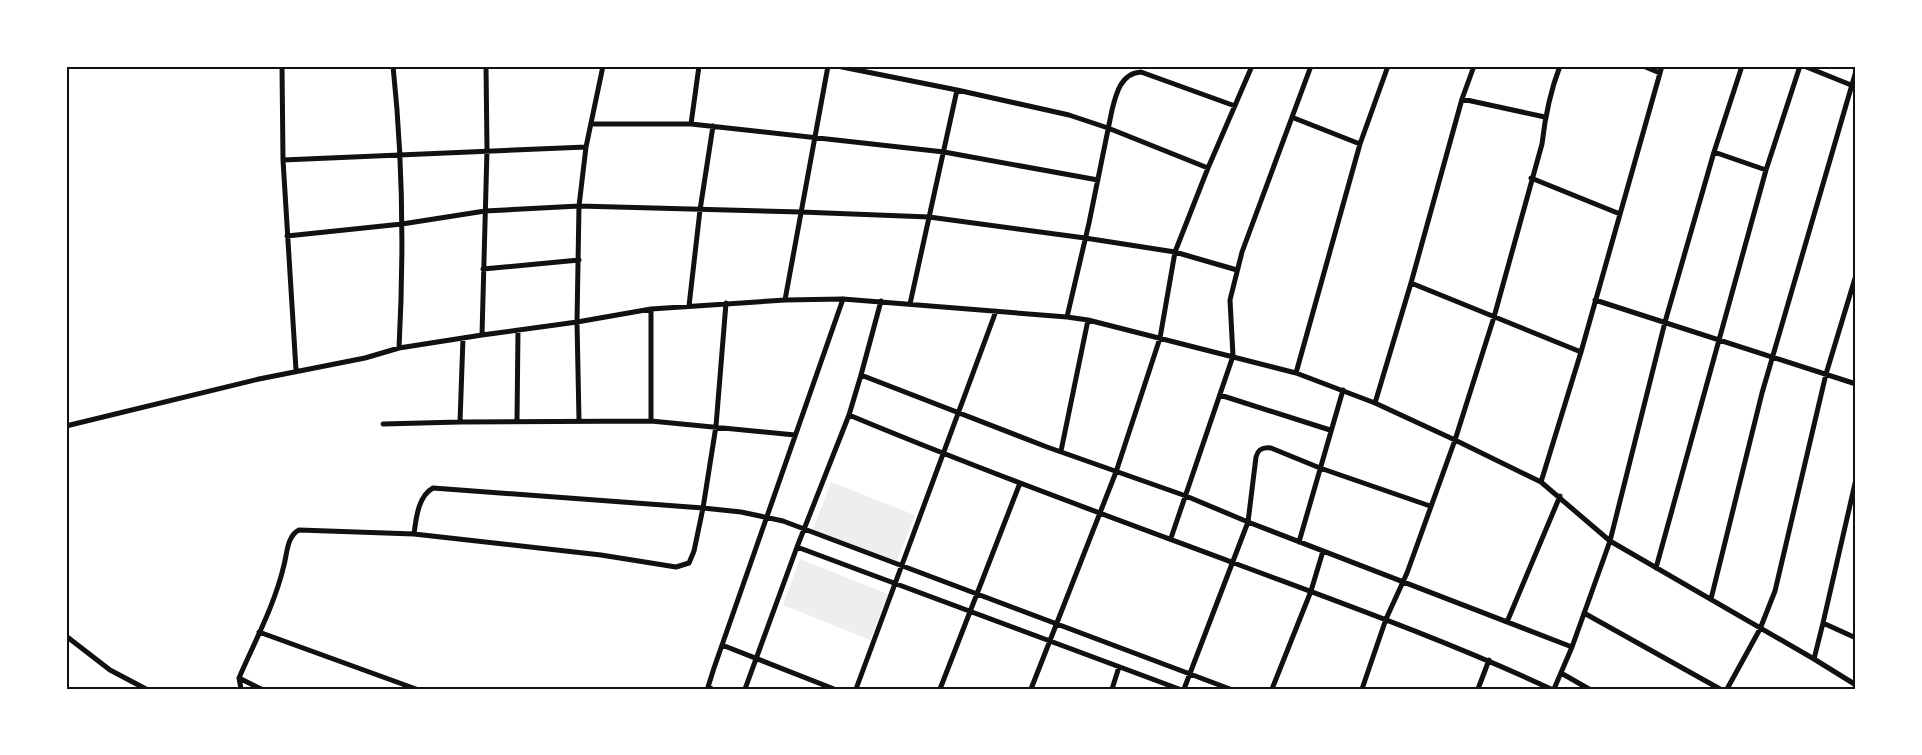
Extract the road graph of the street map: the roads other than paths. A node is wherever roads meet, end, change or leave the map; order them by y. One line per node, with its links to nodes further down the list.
1 (282, 66): 36 (street)
2 (393, 66): 35 (street)
3 (486, 66): 32 (street)
4 (603, 66): 25 (street)
5 (699, 66): 26 (street)
6 (828, 66): 29 (street)
7 (837, 66): 20 (street)
8 (1252, 66): 22 (street)
9 (1312, 66): 24 (street)
10 (1388, 66): 30 (street)
11 (1474, 66): 21 (street)
12 (1560, 66): 23 (street)
13 (1643, 66): 18 (street)
14 (1662, 66): 18 (street)
15 (1742, 66): 34 (street)
16 (1802, 66): 19 (street); 38 (street)
17 (1856, 71): 19 (street)
18 (1660, 74): 45 (street)
19 (1853, 86): 78 (street)
20 (957, 90): 28 (street); 33 (street)
21 (1462, 100): 23 (street); 55 (street)
22 (1235, 106): 28 (street); 37 (street)
23 (1545, 117): 39 (street)
24 (1294, 118): 30 (street); 53 (street)
25 (592, 124): 26 (street); 31 (street)
26 (691, 124): 27 (street)
27 (713, 126): 29 (street); 42 (street)
28 (1108, 128): 37 (street); 40 (street)
29 (815, 138): 33 (street); 44 (street)
30 (1360, 144): 80 (street)
31 (586, 147): 32 (street); 41 (street)
32 (487, 150): 35 (street); 43 (street)
33 (944, 152): 40 (street); 46 (street)
34 (1714, 152): 38 (street); 69 (street)
35 (401, 155): 36 (street); 47 (street)
36 (283, 160): 48 (street)
37 (1208, 168): 50 (street)
38 (1766, 170): 74 (street)
39 (1531, 178): 45 (street); 66 (street)
40 (1098, 180): 49 (street)
41 (579, 206): 42 (street); 43 (street); 51 (street)
42 (700, 210): 44 (street); 62 (street)
43 (485, 211): 47 (street); 52 (street)
44 (801, 212): 46 (street); 57 (street)
45 (1620, 214): 58 (street)
46 (929, 217): 49 (street); 61 (street)
47 (402, 224): 48 (street); 75 (street)
48 (287, 236): 79 (street)
49 (1085, 238): 50 (street); 65 (street)
50 (1175, 252): 53 (street); 73 (street)
51 (579, 260): 52 (street); 68 (street)
52 (483, 269): 71 (street)
53 (1237, 270): 77 (street)
54 (1856, 275): 81 (street)
55 (1411, 283): 66 (street); 86 (street)
56 (843, 299): 57 (street); 59 (street); 97 (street)
57 (785, 300): 60 (street)
58 (1595, 300): 69 (street); 76 (street)
59 (881, 302): 61 (street); 82 (street)
60 (726, 303): 62 (street); 95 (street)
61 (910, 304): 64 (street)
62 (689, 306): 63 (street)
63 (651, 309): 68 (street); 91 (street)
64 (996, 311): 65 (street); 87 (street)
65 (1067, 317): 67 (street)
66 (1494, 317): 76 (street); 98 (street)
67 (1088, 320): 73 (street); 99 (street)
68 (577, 322): 70 (street); 89 (street)
69 (1665, 322): 74 (street); 116 (street)
70 (518, 330): 71 (street); 90 (street)
71 (482, 335): 72 (street)
72 (463, 338): 75 (street); 92 (street)
73 (1160, 338): 77 (street); 102 (street)
74 (1719, 340): 78 (street); 122 (street)
75 (399, 348): 79 (street)
76 (1581, 352): 104 (street)
77 (1233, 356): 80 (street); 85 (street)
78 (1774, 357): 81 (street); 127 (street)
79 (296, 370): 94 (street)
80 (1296, 373): 84 (street)
81 (1826, 374): 83 (street); 134 (street)
82 (862, 375): 87 (street); 88 (street)
83 (1856, 384)
84 (1343, 390): 86 (street); 96 (street)
85 (1220, 395): 96 (street); 106 (street)
86 (1375, 403): 98 (street)
87 (959, 413): 99 (street); 100 (street)
88 (849, 415): 100 (street); 113 (street)
89 (579, 420): 90 (street); 91 (street)
90 (517, 421): 92 (street)
91 (651, 421): 95 (street)
92 (460, 422): 93 (street)
93 (383, 424)
94 (66, 426)
95 (716, 426): 97 (street); 109 (street)
96 (1330, 430): 101 (street)
97 (795, 434): 111 (street)
98 (1455, 440): 104 (street); 108 (street)
99 (1061, 451): 102 (street)
100 (943, 454): 105 (street); 121 (street)
101 (1320, 468): 108 (street); 112 (street); 117 (street)
102 (1116, 472): 106 (street); 110 (street)
103 (1856, 479): 133 (street)
104 (1541, 482): 107 (street)
105 (1020, 483): 110 (street); 126 (street)
106 (1186, 496): 112 (street); 115 (street)
107 (1560, 496): 116 (street); 131 (street)
108 (1430, 506): 123 (street)
109 (703, 508): 111 (street); 114 (street); 114 (street)
110 (1100, 512): 115 (street); 132 (street)
111 (767, 517): 113 (street); 139 (street)
112 (1248, 522): 117 (street); 120 (street)
113 (805, 529): 118 (street); 121 (street)
114 (414, 534): 135 (street)
115 (1172, 538): 120 (street)
116 (1610, 541): 122 (street); 129 (street)
117 (1299, 542): 119 (street)
118 (797, 547): 124 (street); 141 (street)
119 (1323, 551): 123 (street); 125 (street)
120 (1233, 563): 125 (street); 146 (street)
121 (903, 565): 124 (street); 126 (street)
122 (1656, 568): 127 (street)
123 (1402, 582): 130 (street); 131 (street)
124 (895, 584): 128 (street); 156 (street)
125 (1311, 591): 130 (street); 163 (street)
126 (977, 594): 128 (street); 132 (street)
127 (1711, 599): 134 (street)
128 (971, 611): 138 (street); 157 (street)
129 (1584, 613): 140 (street); 168 (street)
130 (1386, 619): 143 (street); 164 (street)
131 (1507, 622): 140 (street)
132 (1056, 623): 138 (street); 146 (street)
133 (1823, 623): 137 (street); 142 (street)
134 (1760, 629): 142 (street); 169 (street)
135 (260, 632): 147 (street); 152 (street)
136 (66, 636): 149 (street)
137 (1856, 638)
138 (1049, 640): 144 (street); 158 (street)
139 (722, 645): 141 (street); 153 (street)
140 (1572, 647): 145 (street)
141 (757, 658): 154 (street); 155 (street)
142 (1814, 659): 148 (street)
143 (1489, 660): 165 (street); 166 (street)
144 (1120, 667): 159 (street); 160 (street)
145 (1561, 673): 166 (street); 167 (street)
146 (1190, 674): 161 (street); 162 (street)
147 (239, 678): 150 (street); 151 (street)
148 (1856, 685)
149 (146, 689)
150 (241, 689)
151 (261, 689)
152 (416, 689)
153 (712, 689)
154 (745, 689)
155 (834, 689)
156 (856, 689)
157 (940, 689)
158 (1031, 689)
159 (1112, 689)
160 (1179, 689)
161 (1184, 689)
162 (1230, 689)
163 (1272, 689)
164 (1362, 689)
165 (1478, 689)
166 (1553, 689)
167 (1589, 689)
168 (1720, 689)
169 (1727, 689)

